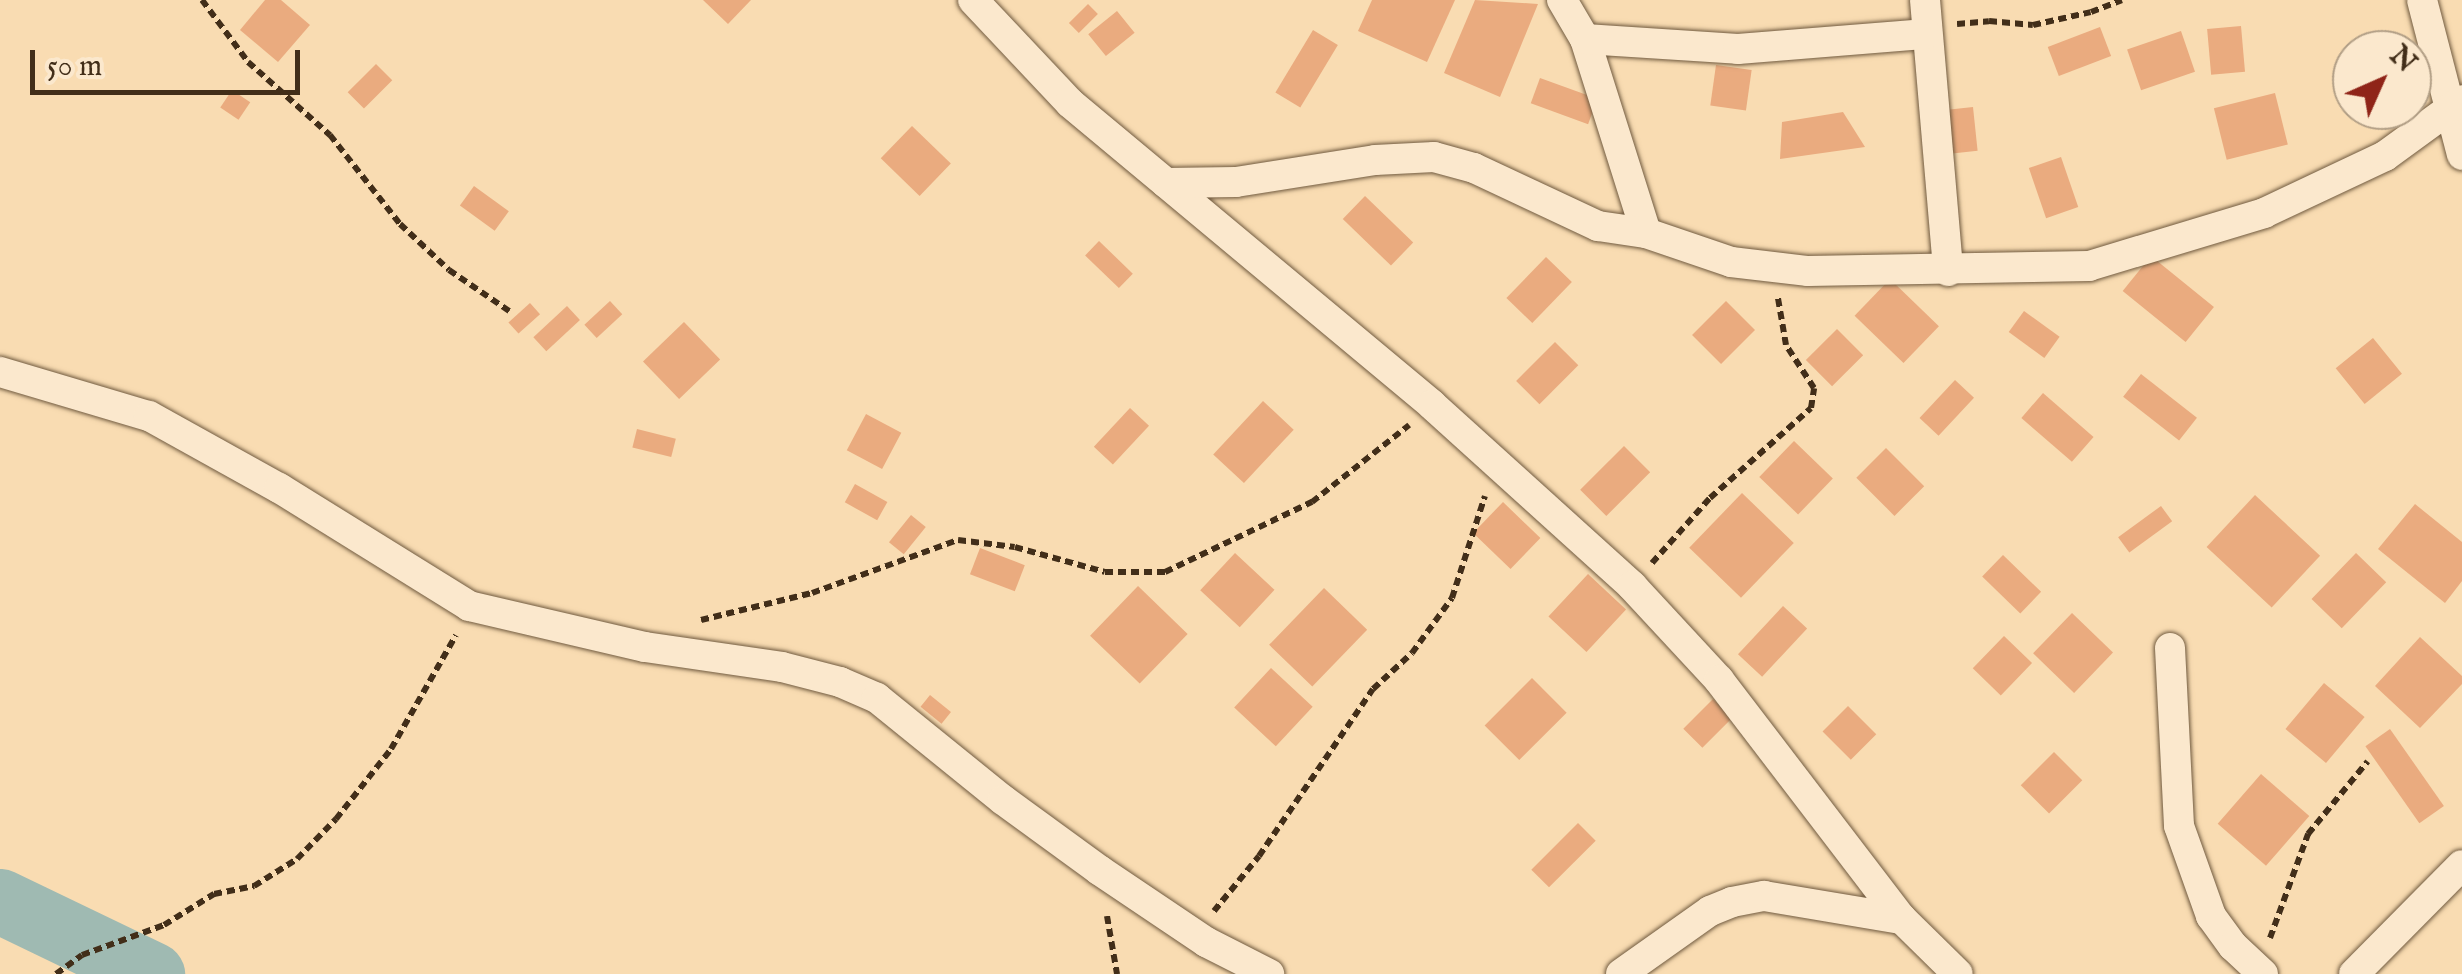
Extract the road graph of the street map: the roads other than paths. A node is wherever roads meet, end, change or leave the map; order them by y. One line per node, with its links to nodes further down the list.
1 (973, 0): 8 (street)
2 (1562, 0): 5 (street)
3 (2422, 0): 6 (street)
4 (1926, 21): 5 (street); 10 (street)
5 (1586, 39): 9 (street)
6 (2455, 106): 7 (street); 10 (street)
7 (2462, 155)
8 (1166, 183): 9 (street); 14 (street)
9 (1646, 233): 10 (street)
10 (1948, 272)
11 (0, 372): 16 (street)
12 (2170, 648): 15 (street)
13 (2462, 865): 19 (street)
14 (1902, 918): 17 (street); 18 (street)
15 (2266, 960)
16 (1269, 974)
17 (1621, 974)
18 (1958, 974)
19 (2354, 974)

